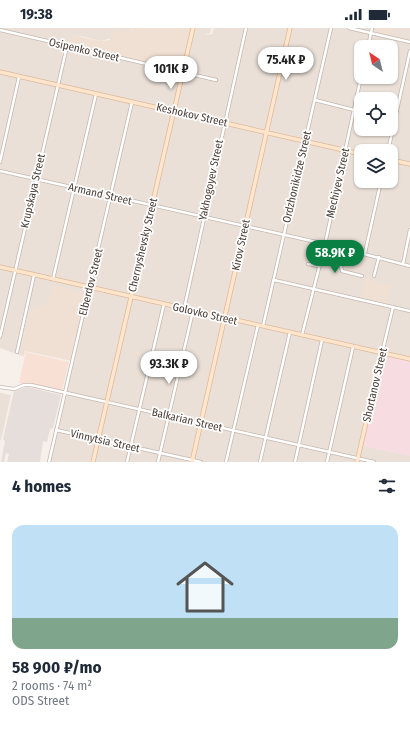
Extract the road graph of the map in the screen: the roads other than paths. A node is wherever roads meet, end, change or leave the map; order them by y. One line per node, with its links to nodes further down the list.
1 (193, 28): 14 (street, Chernyshevsky Street)
2 (246, 28): 23 (street, Yakhogoyev Street)
3 (290, 28): 24 (street, Kirov Street)
4 (331, 28): 19 (street, Ordzhonikidze Street)
5 (349, 28): 8 (street)
6 (372, 28): 8 (street)
7 (0, 30): 11 (street, Osipenko Street)
8 (371, 33): 9 (street); 10 (street)
9 (370, 40)
10 (410, 42)
11 (67, 46): 14 (street, Osipenko Street); 17 (street, Krupskaya Street)
12 (410, 51): 26 (street)
13 (0, 72): 15 (street, Keshokov Street)
14 (183, 72): 16 (street, Osipenko Street); 22 (street, Chernyshevsky Street)
15 (19, 77): 17 (street, Keshokov Street); 30 (street)
16 (216, 80)
17 (58, 86): 18 (street, Keshokov Street); 33 (street, Krupskaya Street)
18 (96, 94): 20 (street, Keshokov Street); 34 (street)
19 (315, 100): 21 (street); 25 (street, Ordzhonikidze Street)
20 (132, 102): 22 (street, Keshokov Street); 36 (street, Elberdov Street)
21 (354, 110): 27 (street, Mechiyev Street)
22 (174, 111): 23 (street, Keshokov Street); 37 (street, Chernyshevsky Street)
23 (224, 123): 24 (street, Keshokov Street); 38 (street, Yakhogoyev Street)
24 (266, 132): 25 (street, Keshokov Street); 39 (street, Kirov Street)
25 (306, 141): 27 (street, Keshokov Street); 41 (street, Ordzhonikidze Street)
26 (390, 144)
27 (345, 150): 28 (street, Keshokov Street); 42 (street, Mechiyev Street)
28 (354, 152)
29 (398, 161): 31 (street)
30 (0, 162)
31 (410, 164)
32 (0, 171): 33 (street, Armand Street)
33 (36, 179): 34 (street, Armand Street); 51 (street, Krupskaya Street)
34 (74, 188): 36 (street, Armand Street); 55 (street)
35 (379, 188): 44 (street)
36 (111, 197): 37 (street, Armand Street); 57 (street, Elberdov Street)
37 (152, 206): 38 (street, Armand Street); 59 (street, Chernyshevsky Street)
38 (203, 217): 39 (street, Armand Street); 62 (street, Yakhogoyev Street)
39 (245, 227): 41 (street, Armand Street); 65 (street, Kirov Street)
40 (410, 230): 47 (street)
41 (284, 235): 42 (street, Armand Street); 56 (street, Ordzhonikidze Street)
42 (325, 244): 43 (street, Armand Street); 48 (street, Mechiyev Street)
43 (344, 248): 44 (street, Armand Street); 53 (street)
44 (365, 253): 45 (street, Armand Street)
45 (379, 257): 47 (street, Armand Street); 54 (street)
46 (308, 264): 48 (street)
47 (402, 264): 49 (street, Armand Street)
48 (319, 266): 58 (street, Mechiyev Street)
49 (410, 266)
50 (0, 267): 51 (street, Golovko Street)
51 (15, 271): 52 (street, Golovko Street); 70 (street, Krupskaya Street)
52 (34, 275): 55 (street, Golovko Street); 73 (street)
53 (362, 276)
54 (374, 276)
55 (53, 279): 57 (street, Golovko Street)
56 (274, 280): 58 (street); 67 (street, Ordzhonikidze Street)
57 (90, 288): 59 (street, Golovko Street); 77 (street, Elberdov Street)
58 (313, 289): 61 (street); 69 (street, Mechiyev Street)
59 (130, 297): 60 (street, Golovko Street); 78 (street, Chernyshevsky Street)
60 (164, 304): 62 (street, Golovko Street); 79 (street)
61 (394, 308): 64 (street); 74 (street, Shortanov Street)
62 (184, 309): 63 (street, Golovko Street)
63 (193, 311): 65 (street, Golovko Street); 80 (street)
64 (410, 311)
65 (225, 318): 66 (street, Golovko Street); 81 (street, Kirov Street)
66 (258, 325): 67 (street, Golovko Street); 83 (street)
67 (263, 326): 68 (street, Golovko Street)
68 (290, 332): 69 (street, Golovko Street); 84 (street)
69 (302, 335): 71 (street, Golovko Street)
70 (0, 337)
71 (322, 340): 72 (street, Golovko Street); 86 (street)
72 (353, 347): 74 (street, Golovko Street); 88 (street)
73 (17, 352)
74 (382, 354): 75 (street, Golovko Street); 90 (street, Shortanov Street)
75 (410, 359)
76 (0, 387): 77 (street, Balkarian Street)
77 (65, 393): 78 (street, Balkarian Street); 82 (street, Elberdov Street)
78 (106, 402): 79 (street, Balkarian Street); 85 (street, Chernyshevsky Street)
79 (140, 409): 80 (street, Balkarian Street); 87 (street)
80 (169, 416): 81 (street, Balkarian Street); 89 (street)
81 (201, 423): 83 (street, Balkarian Street); 91 (street, Kirov Street)
82 (56, 430): 85 (street, Vinnytsia Street); 92 (street, Elberdov Street)
83 (234, 431): 84 (street, Balkarian Street); 97 (street)
84 (266, 438): 86 (street, Balkarian Street); 98 (street)
85 (98, 440): 87 (street, Vinnytsia Street); 93 (street, Chernyshevsky Street)
86 (299, 446): 88 (street, Balkarian Street); 99 (street)
87 (130, 447): 89 (street, Vinnytsia Street); 94 (street)
88 (329, 452): 90 (street, Balkarian Street); 100 (street)
89 (160, 453): 91 (street, Vinnytsia Street); 95 (street)
90 (357, 460): 101 (street, Balkarian Street)
91 (192, 461): 96 (street, Vinnytsia Street)
92 (49, 462)
93 (93, 462)
94 (127, 462)
95 (158, 462)
96 (201, 462)
97 (226, 462)
98 (260, 462)
99 (295, 462)
100 (327, 462)
101 (374, 462)

